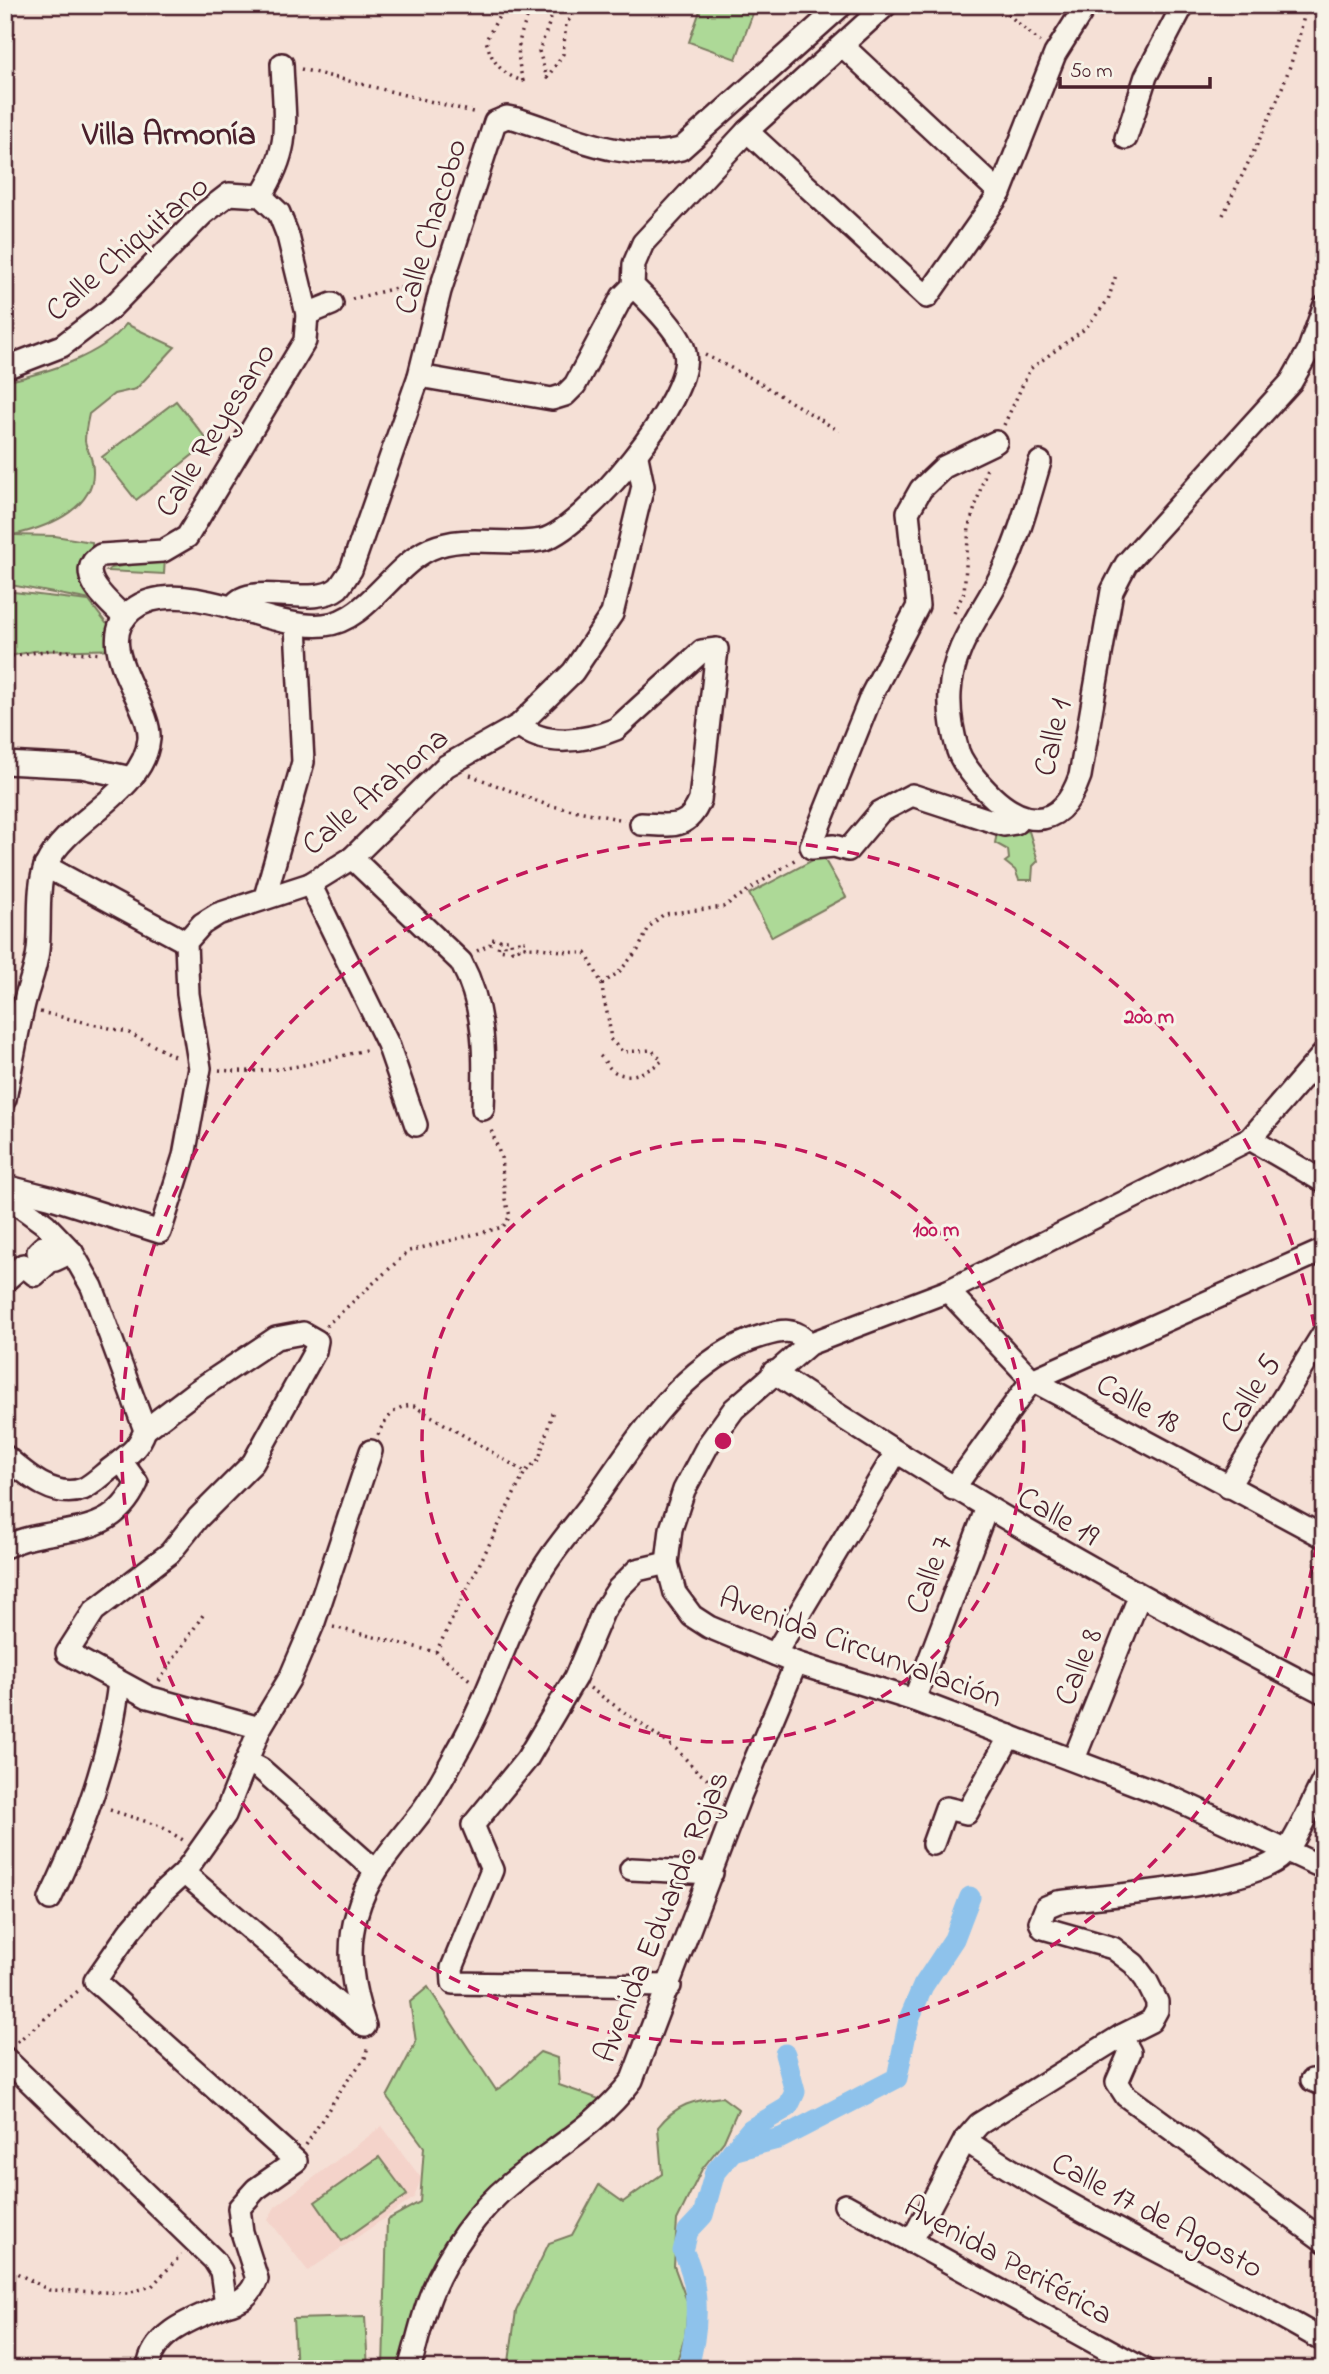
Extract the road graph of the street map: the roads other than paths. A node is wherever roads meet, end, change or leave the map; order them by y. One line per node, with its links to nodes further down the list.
1 (842, 5): 16 (street, Calle Chacobo)
2 (886, 5): 5 (street)
3 (1086, 5): 9 (street)
4 (1183, 5): 8 (street)
5 (844, 47): 7 (street); 9 (street)
6 (282, 64): 10 (street)
7 (747, 131): 9 (street); 11 (street)
8 (1126, 138)
9 (1000, 193)
10 (261, 195): 14 (street, Calle Chiquitano); 15 (street, Calle Chiquitano)
11 (633, 286): 16 (street); 18 (street)
12 (331, 304): 14 (street)
13 (1324, 307): 26 (street, Calle 1)
14 (307, 314): 21 (street, Calle Reyesano)
15 (5, 368)
16 (419, 376): 20 (street, Calle Chacobo)
17 (996, 442): 26 (street)
18 (637, 457): 22 (street); 23 (street, Calle Arahona)
19 (1040, 462): 26 (street, Calle 1)
20 (233, 608): 21 (street); 22 (street)
21 (125, 618): 25 (street)
22 (296, 626): 31 (street)
23 (519, 724): 27 (street); 28 (street, Calle Arahona)
24 (5, 763): 25 (street)
25 (131, 778): 29 (street)
26 (1020, 818)
27 (641, 824)
28 (352, 858): 30 (street, Calle Arahona); 35 (street)
29 (45, 866): 32 (street); 34 (street)
30 (310, 884): 31 (street, Calle Arahona); 36 (street)
31 (265, 897): 32 (street, Calle Arahona)
32 (186, 942): 39 (street)
33 (1324, 1053): 37 (street, Avenida Circunvalación)
34 (5, 1099)
35 (484, 1109)
36 (416, 1125)
37 (1250, 1139): 38 (street); 44 (street, Avenida Circunvalación)
38 (1324, 1182)
39 (5, 1186)
40 (5, 1195): 42 (street)
41 (1324, 1250): 48 (street)
42 (72, 1252): 43 (street); 49 (street)
43 (5, 1281)
44 (948, 1291): 46 (street, Avenida Circunvalación); 48 (street, Calle 18)
45 (1324, 1332): 54 (street, Calle 5)
46 (809, 1344): 47 (street, Avenida Circunvalación); 75 (street)
47 (773, 1372): 51 (street, Calle 19); 59 (street, Avenida Circunvalación)
48 (1032, 1380): 54 (street, Calle 18); 55 (street)
49 (145, 1430): 53 (street); 63 (street)
50 (371, 1451): 66 (street)
51 (895, 1454): 55 (street, Calle 19); 61 (street)
52 (5, 1456): 53 (street)
53 (121, 1461): 58 (street)
54 (1228, 1487): 57 (street, Calle 18)
55 (953, 1489): 56 (street, Calle 19)
56 (986, 1510): 60 (street, Calle 19); 65 (street, Calle 7)
57 (1324, 1537)
58 (5, 1547)
59 (667, 1563): 61 (street, Avenida Circunvalación); 79 (street)
60 (1139, 1597): 64 (street, Calle 19); 68 (street, Calle 8)
61 (775, 1654): 62 (street, Avenida Circunvalación)
62 (796, 1663): 65 (street, Avenida Circunvalación); 77 (street, Avenida Eduardo Rojas)
63 (119, 1682): 66 (street); 78 (street)
64 (1324, 1693)
65 (914, 1700): 67 (street, Avenida Circunvalación)
66 (260, 1728): 69 (street)
67 (1010, 1736): 68 (street, Avenida Circunvalación); 71 (street)
68 (1073, 1759): 72 (street, Avenida Circunvalación)
69 (246, 1761): 75 (street); 76 (street)
70 (1324, 1779): 72 (street)
71 (933, 1844)
72 (1286, 1850): 73 (street, Avenida Circunvalación); 80 (street)
73 (1324, 1868)
74 (631, 1869): 77 (street)
75 (375, 1870): 76 (street)
76 (184, 1872): 86 (street)
77 (712, 1873): 79 (street, Avenida Eduardo Rojas)
78 (50, 1899)
79 (670, 1986): 89 (street, Avenida Eduardo Rojas)
80 (1121, 2036): 82 (street); 84 (street)
81 (10, 2051): 86 (street)
82 (965, 2140): 85 (street); 87 (street, Calle 17 de Agosto)
83 (845, 2205): 85 (street, Avenida Periférica)
84 (1324, 2241)
85 (911, 2242): 90 (street, Avenida Periférica)
86 (226, 2305): 88 (street)
87 (1324, 2341)
88 (148, 2369)
89 (409, 2369)
90 (1143, 2369)

